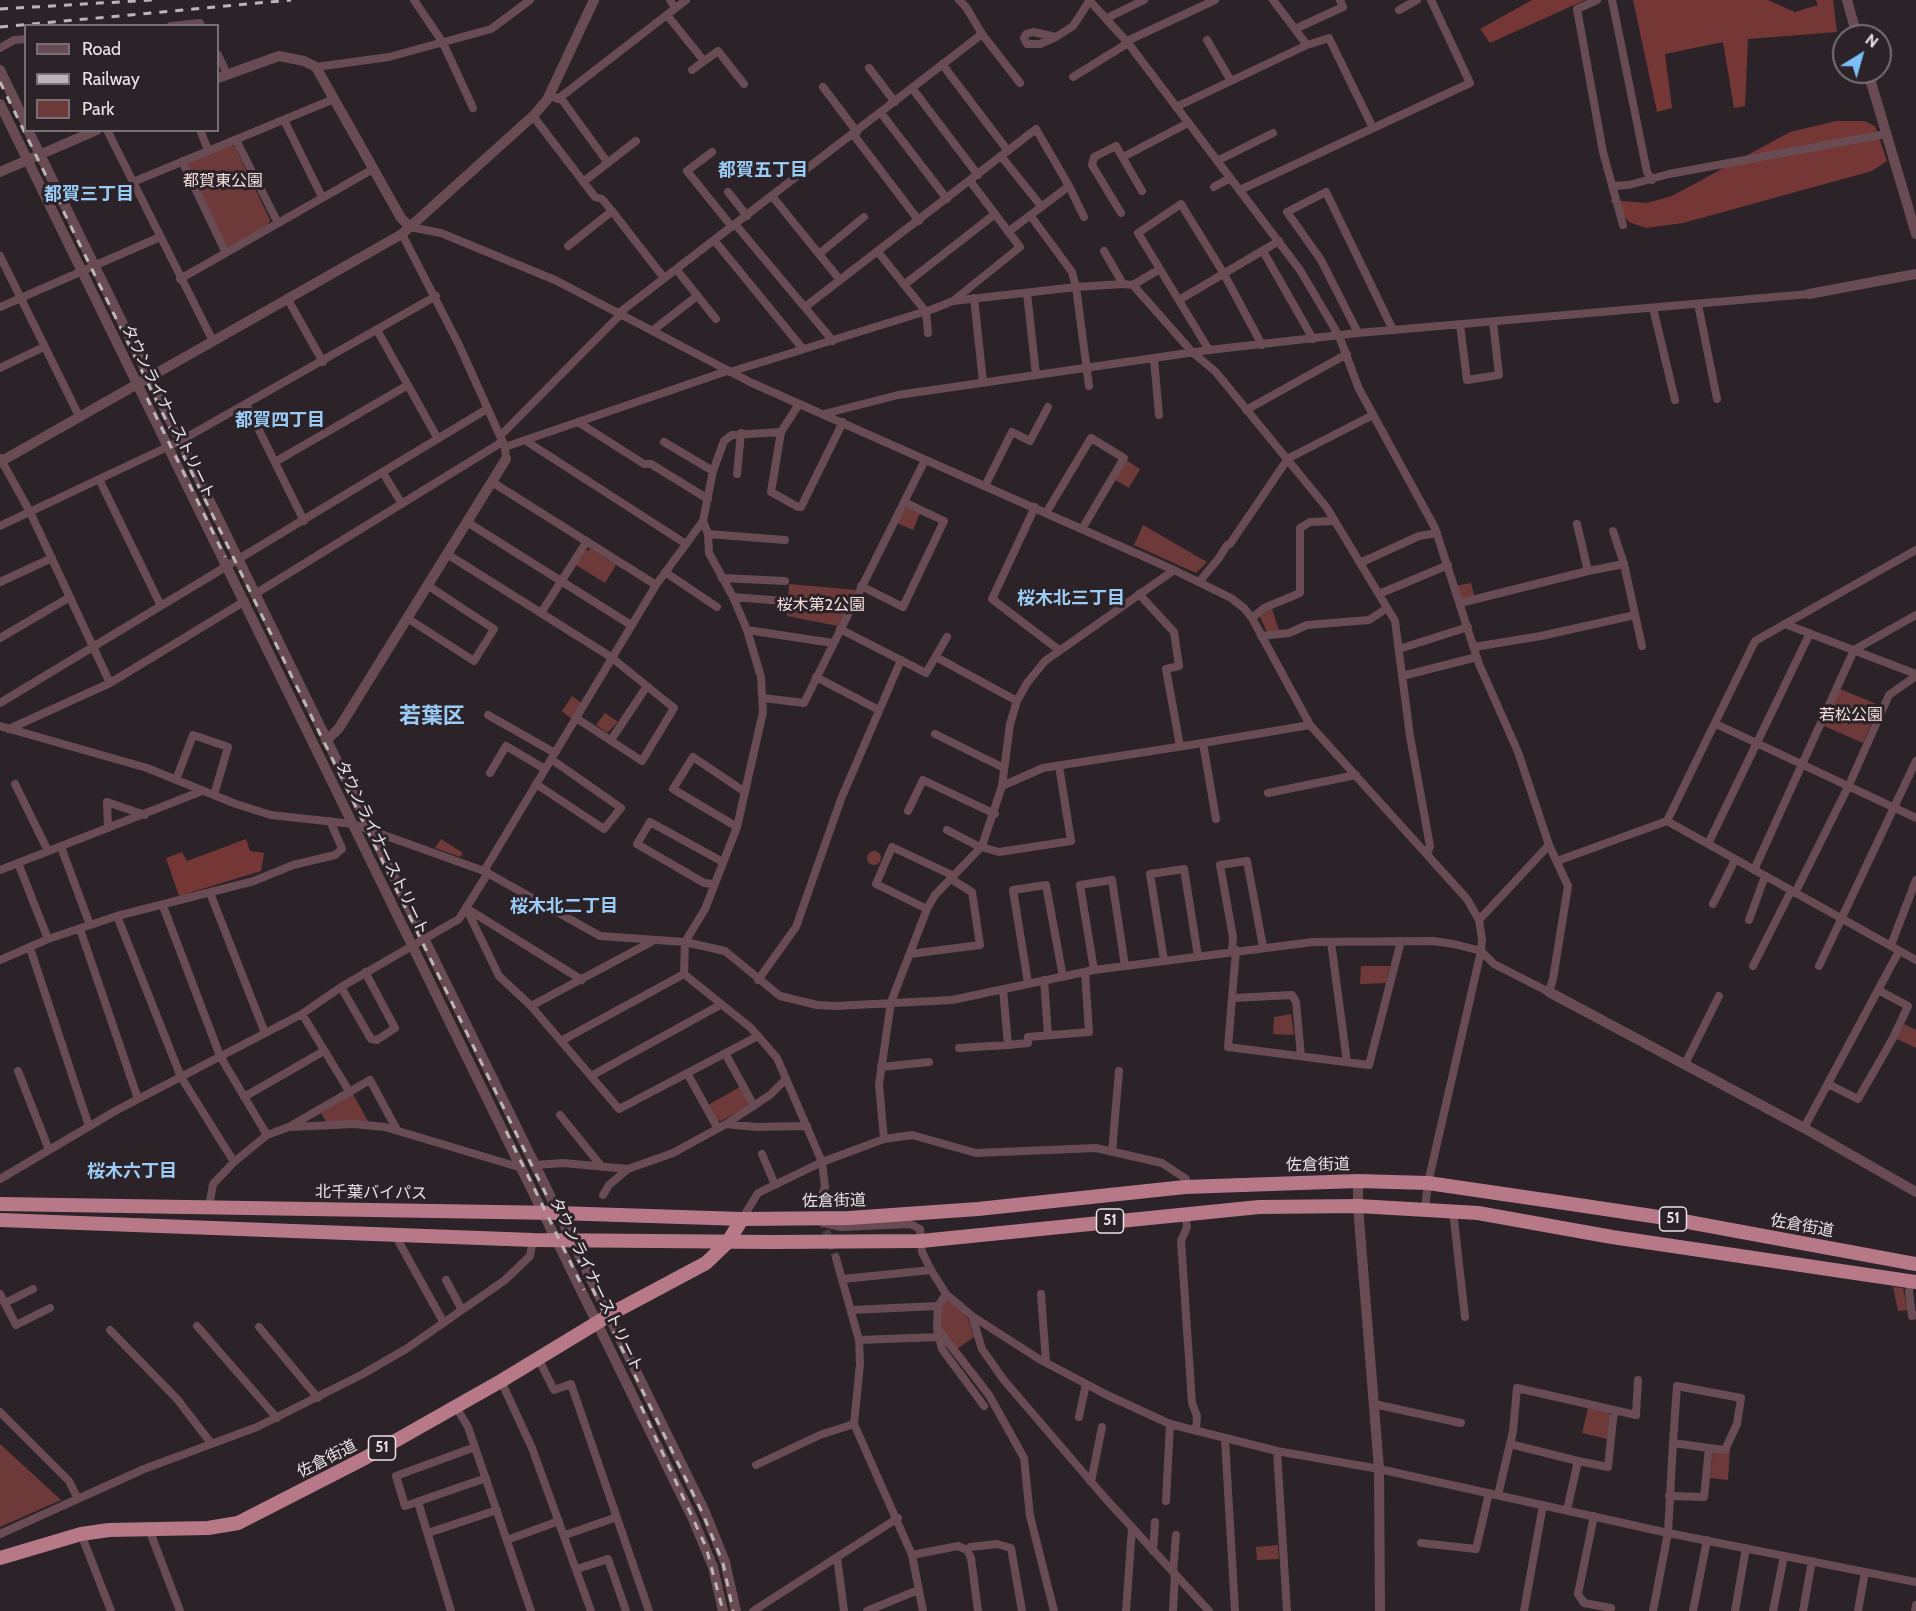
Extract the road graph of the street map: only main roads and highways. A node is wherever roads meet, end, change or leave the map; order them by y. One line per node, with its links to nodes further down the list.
1 (0, 1204): 2 (highway, 北千葉バイパス / 51)
2 (741, 1219): 4 (highway, 佐倉街道 / 51); 5 (highway, 佐倉街道 / 51)
3 (0, 1220): 4 (highway, 51)
4 (728, 1242): 6 (highway, 51); 7 (highway, 佐倉街道 / 51)
5 (1916, 1264)
6 (1914, 1282)
7 (0, 1558)

